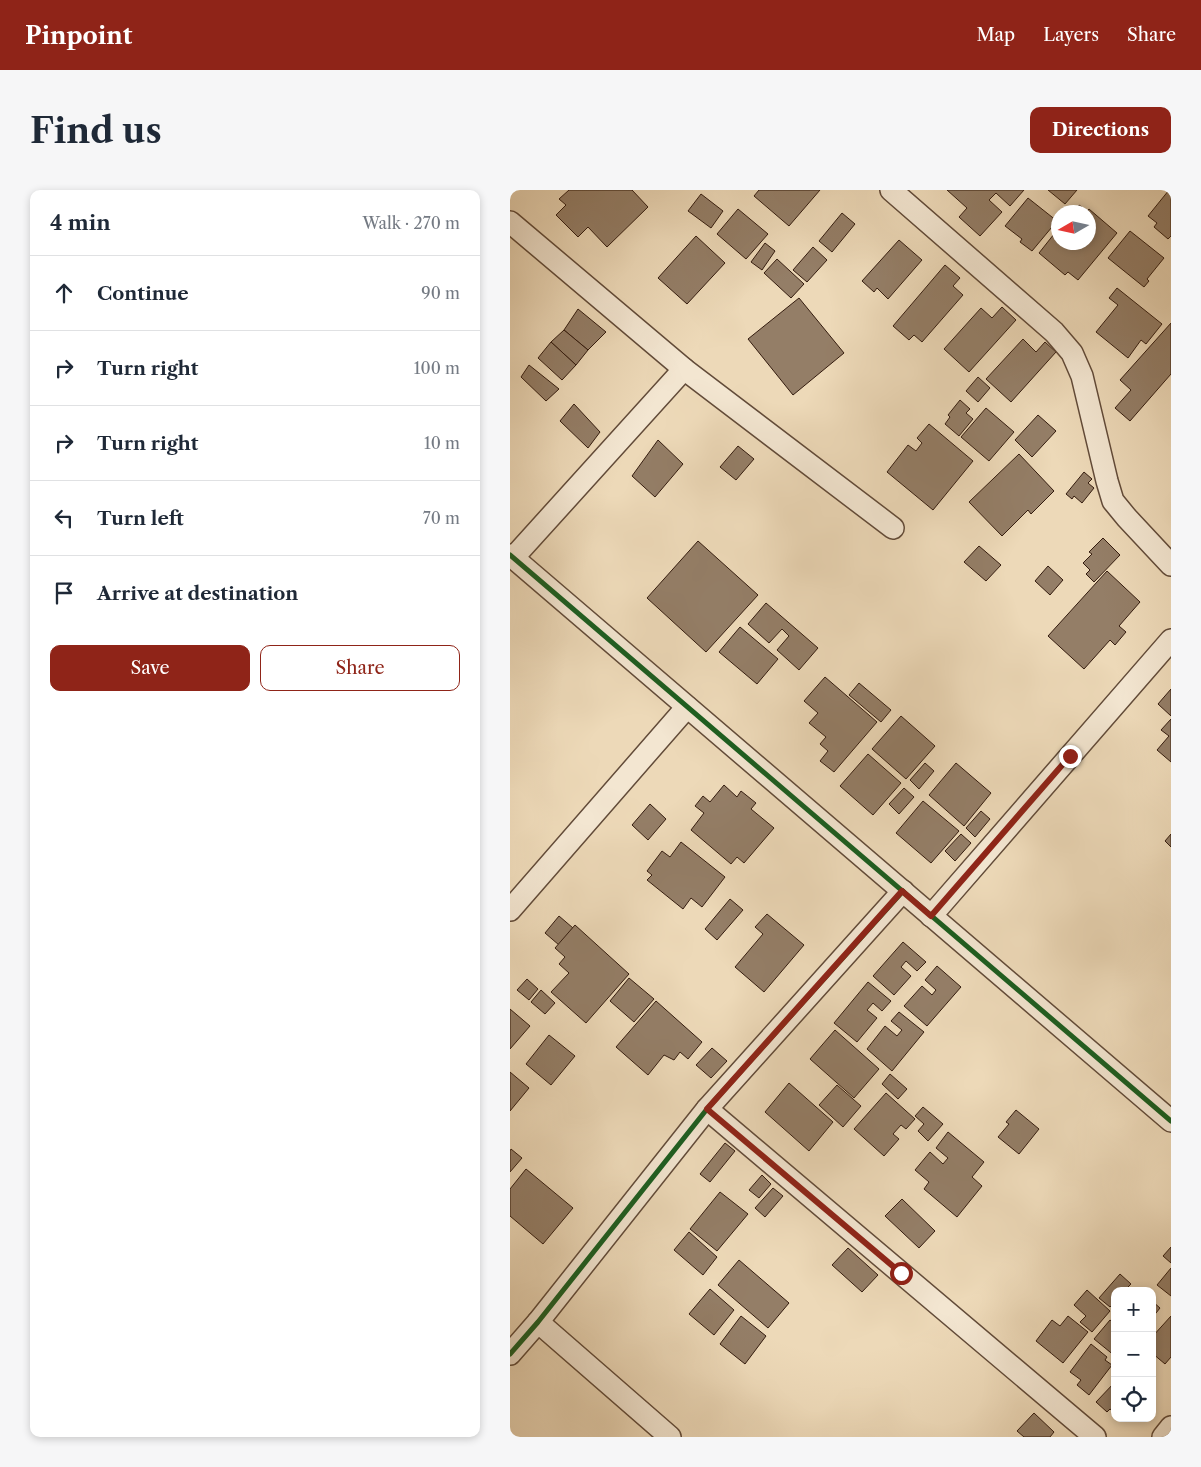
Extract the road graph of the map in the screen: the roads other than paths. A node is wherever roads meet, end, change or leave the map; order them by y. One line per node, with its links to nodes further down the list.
1 (891, 190): 6 (street)
2 (510, 222): 3 (street)
3 (684, 369): 4 (street); 5 (street)
4 (894, 528)
5 (512, 557): 8 (street)
6 (1171, 565)
7 (1171, 640): 11 (street)
8 (687, 707): 9 (street); 10 (street)
9 (902, 891): 11 (street); 12 (street)
10 (510, 910)
11 (931, 916): 13 (street)
12 (707, 1109): 14 (street); 18 (street)
13 (1171, 1121)
14 (538, 1322): 15 (street); 17 (street)
15 (510, 1354)
16 (1171, 1427): 19 (street)
17 (670, 1437)
18 (1095, 1437)
19 (1162, 1437)

